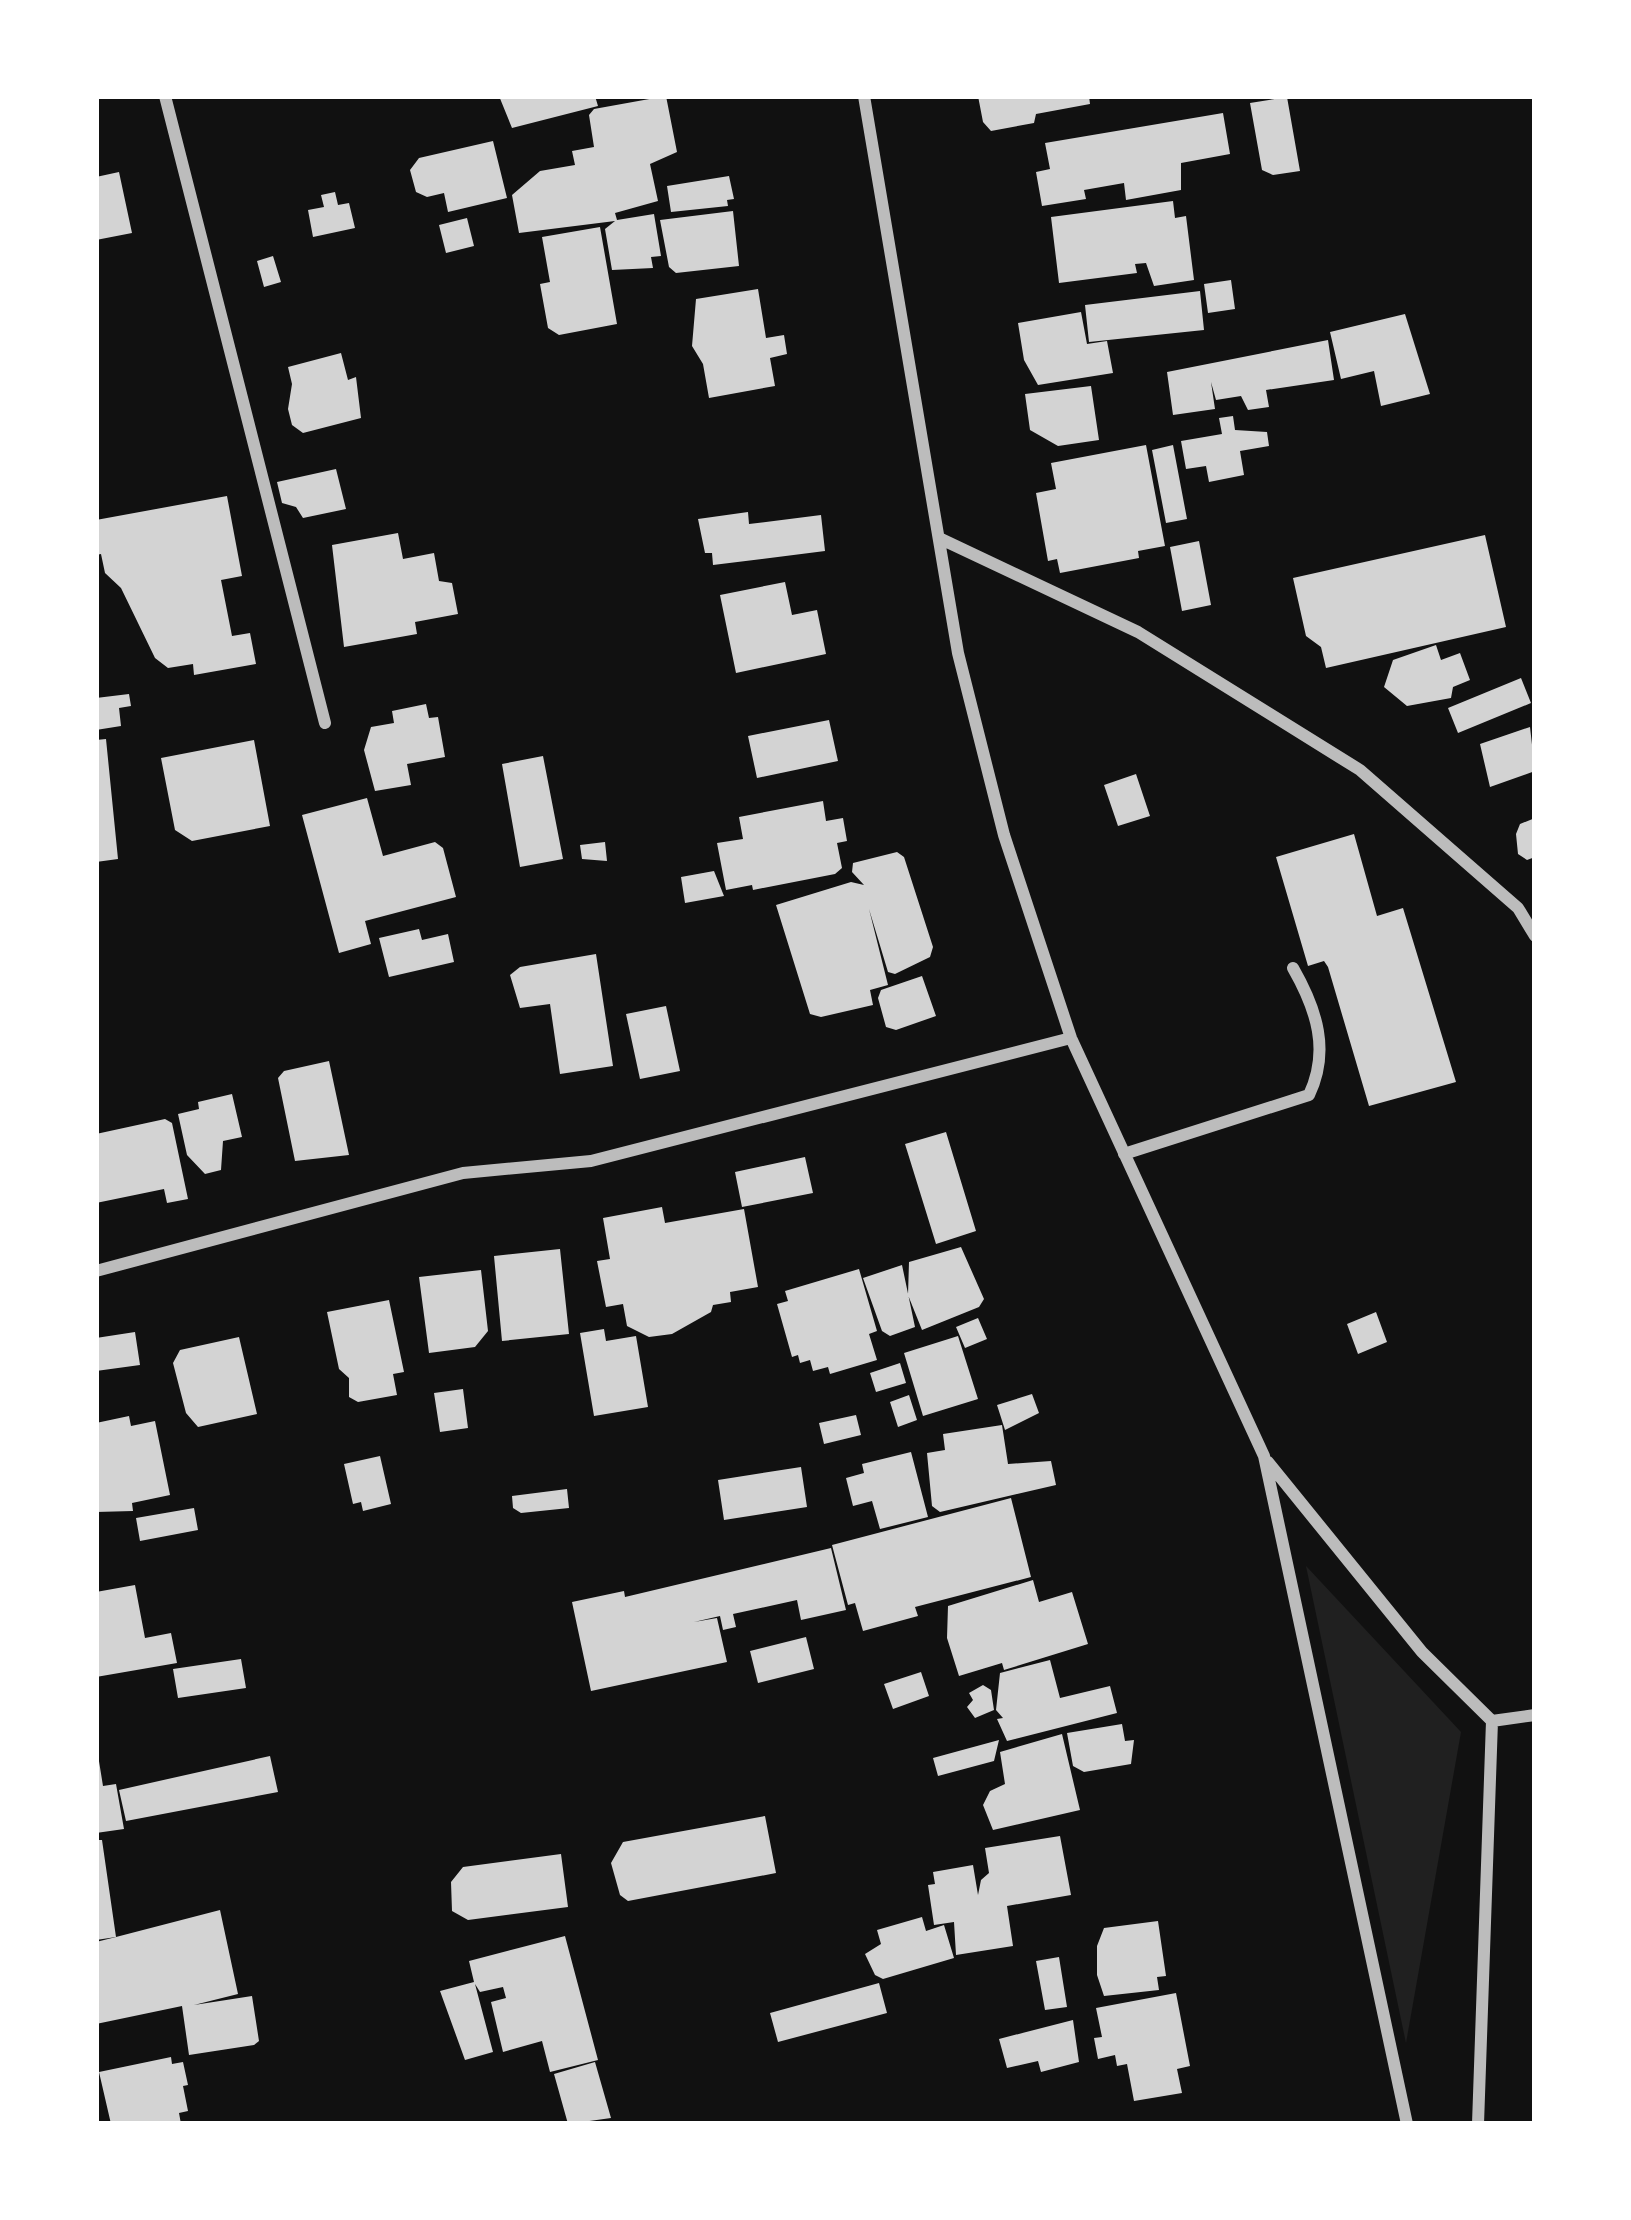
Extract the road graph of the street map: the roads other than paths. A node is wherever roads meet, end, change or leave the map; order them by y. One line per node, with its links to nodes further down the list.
1 (165, 96): 4 (street)
2 (864, 96): 3 (street)
3 (941, 539): 5 (street); 7 (street)
4 (326, 724)
5 (1535, 935)
6 (1293, 968): 8 (street)
7 (1071, 1038): 8 (street); 9 (street)
8 (1124, 1154): 10 (street)
9 (96, 1271)
10 (1264, 1456): 12 (street); 13 (street)
11 (1535, 1715): 12 (street)
12 (1492, 1721): 14 (street)
13 (1407, 2124)
14 (1478, 2124)

